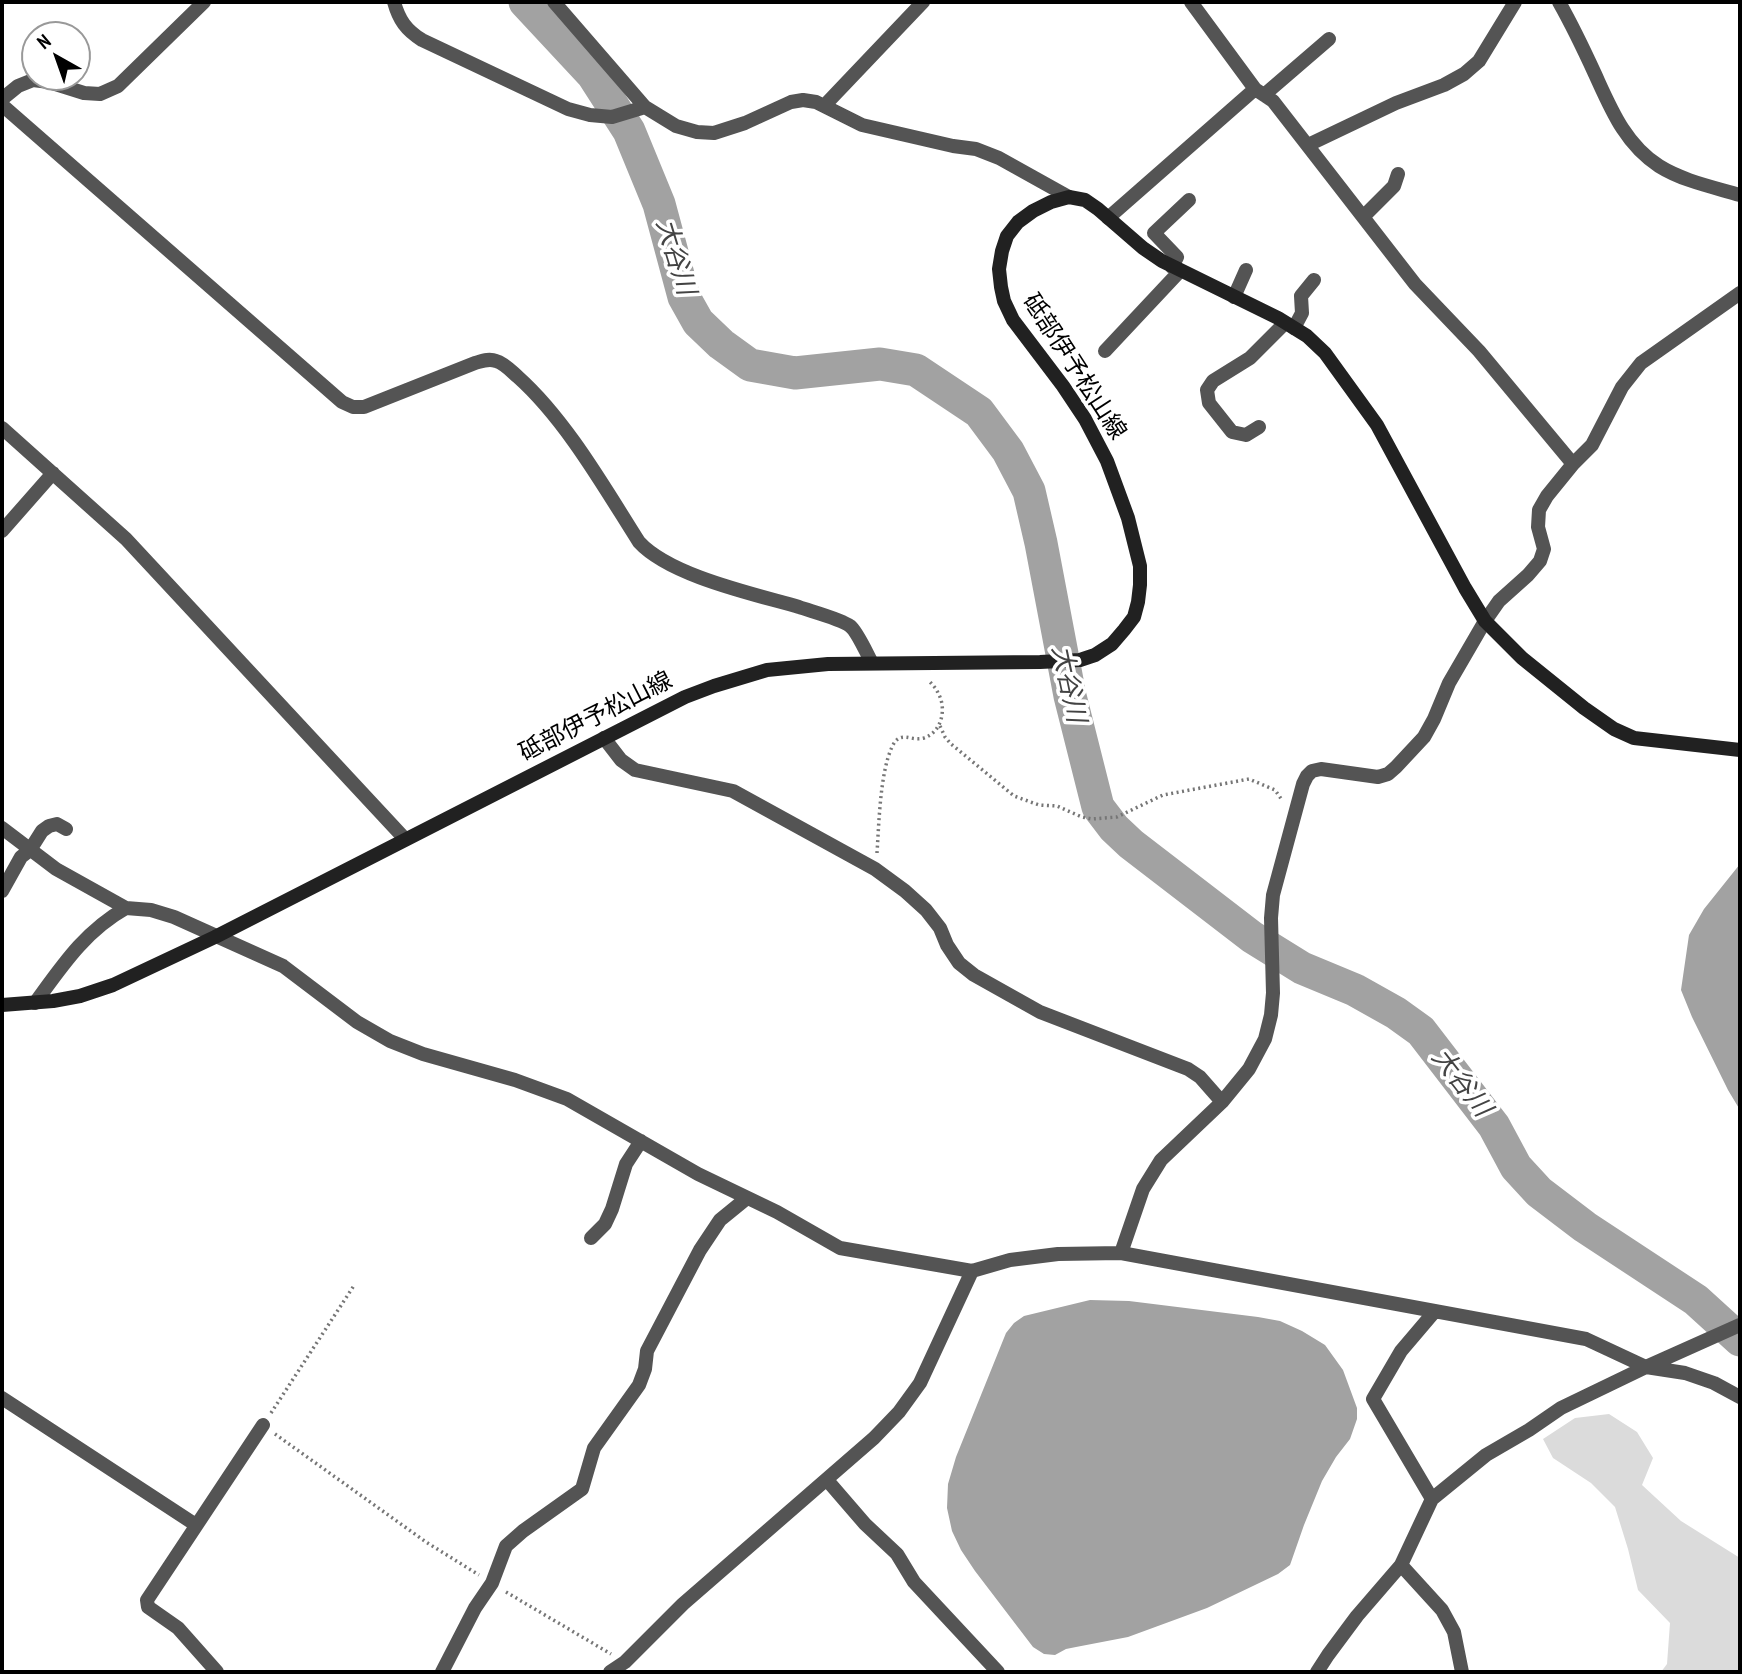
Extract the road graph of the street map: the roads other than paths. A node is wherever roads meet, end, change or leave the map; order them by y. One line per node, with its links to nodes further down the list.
1 (202, 2): 10 (street)
2 (394, 2): 13 (street)
3 (554, 2): 13 (street)
4 (923, 2): 12 (street)
5 (1191, 2): 9 (street)
6 (1515, 2): 14 (street)
7 (1559, 2): 16 (street)
8 (1329, 39): 9 (street)
9 (1260, 92): 14 (street); 20 (street)
10 (2, 99)
11 (2, 105): 34 (street)
12 (824, 106): 13 (street); 17 (street)
13 (638, 109)
14 (1308, 145): 19 (street)
15 (1398, 174): 19 (street)
16 (1740, 195)
17 (1069, 197): 20 (main road); 34 (main road, 砥部伊予松山線)
18 (1189, 200): 21 (street)
19 (1363, 217): 30 (street)
20 (1108, 218): 21 (main road)
21 (1176, 269): 25 (main road); 27 (street)
22 (1246, 270): 25 (street)
23 (1314, 281): 26 (street)
24 (1740, 293): 30 (street)
25 (1234, 297): 26 (main road)
26 (1290, 325): 28 (street); 33 (main road)
27 (1105, 351)
28 (1259, 427)
29 (2, 428): 31 (street)
30 (1573, 464): 33 (street)
31 (52, 473): 32 (street); 39 (street)
32 (2, 531)
33 (1485, 621): 36 (main road); 46 (street)
34 (872, 663): 35 (main road, 砥部伊予松山線)
35 (604, 738): 39 (main road, 砥部伊予松山線); 46 (street)
36 (1740, 750)
37 (2, 828): 40 (street)
38 (66, 829): 40 (street)
39 (405, 839): 43 (main road, 砥部伊予松山線)
40 (30, 850): 41 (street); 42 (street)
41 (2, 891)
42 (126, 908): 43 (street); 44 (street)
43 (215, 937): 44 (main road, 砥部伊予松山線); 47 (street)
44 (35, 1003): 45 (main road, 砥部伊予松山線)
45 (2, 1005)
46 (1222, 1102): 50 (street)
47 (641, 1141): 48 (street); 49 (street)
48 (747, 1198): 51 (street); 64 (street)
49 (591, 1238)
50 (1121, 1253): 51 (street); 52 (street)
51 (972, 1271): 58 (street)
52 (1435, 1311): 54 (street); 59 (street)
53 (1740, 1325): 54 (street)
54 (1646, 1367): 55 (street); 59 (street)
55 (1740, 1397)
56 (2, 1398): 60 (street)
57 (264, 1425): 60 (street)
58 (827, 1480): 62 (street); 66 (street)
59 (1432, 1499): 61 (street)
60 (196, 1525): 63 (street)
61 (1402, 1565): 67 (street); 68 (street)
62 (629, 1667): 65 (street)
63 (217, 1672)
64 (442, 1672)
65 (610, 1672)
66 (998, 1672)
67 (1317, 1672)
68 (1462, 1672)

